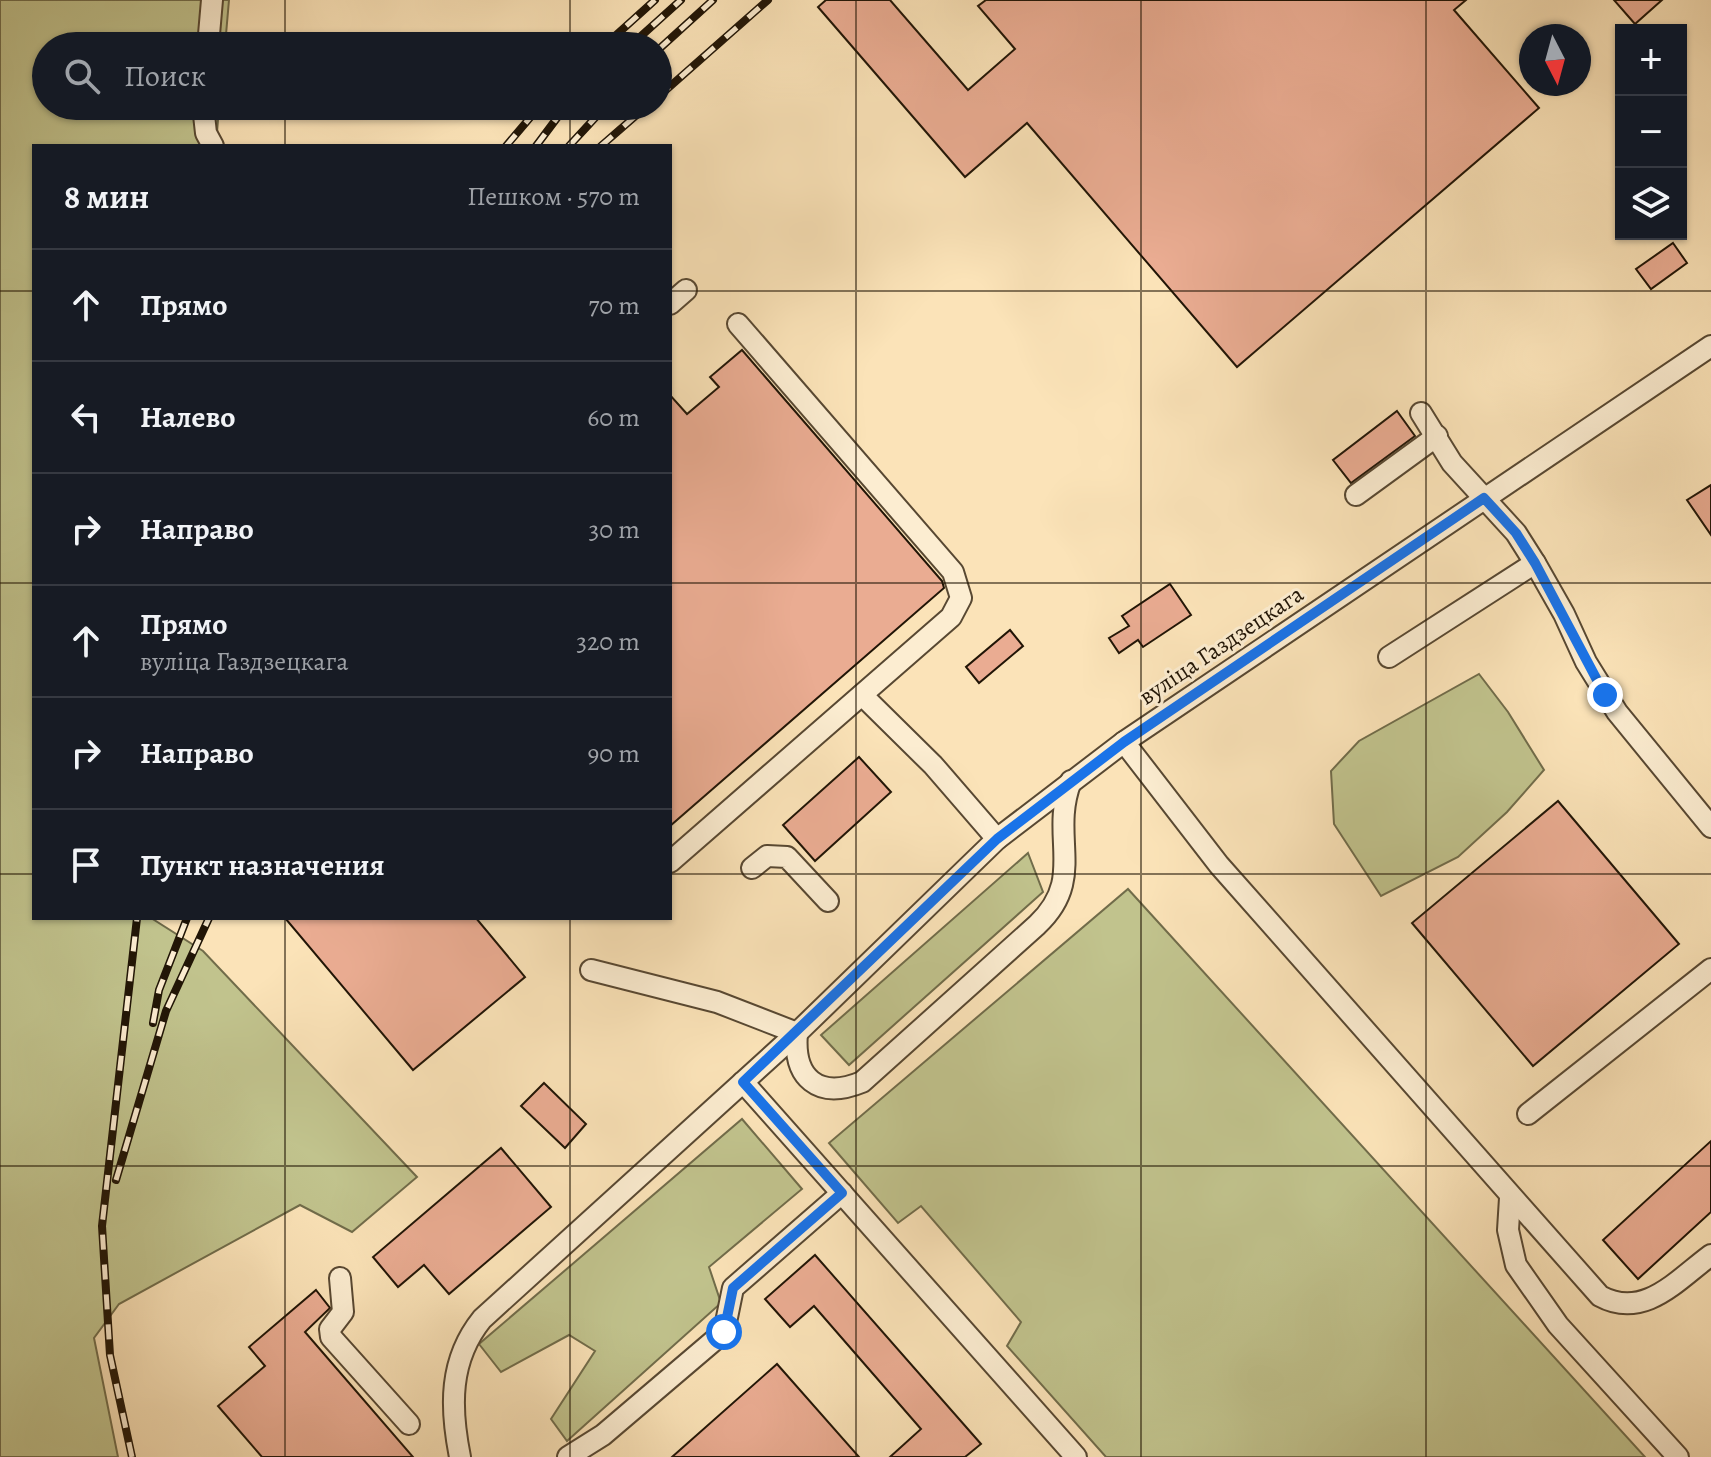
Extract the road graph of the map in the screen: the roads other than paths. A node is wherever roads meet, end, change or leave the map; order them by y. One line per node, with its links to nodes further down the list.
1 (212, 0): 2 (street)
2 (209, 32)
3 (205, 120): 4 (street)
4 (212, 144)
5 (686, 290): 6 (street)
6 (672, 302)
7 (738, 324): 15 (street)
8 (1711, 346): 12 (street, вуліца Газдзецкага)
9 (1421, 413): 10 (street)
10 (1437, 436): 11 (street); 12 (street)
11 (1356, 495)
12 (1484, 498): 13 (street); 16 (street, вуліца Газдзецкага)
13 (1535, 563): 14 (street); 18 (street)
14 (1389, 657)
15 (862, 695): 19 (street); 20 (street)
16 (1124, 742): 17 (street, вуліца Газдзецкага); 29 (street)
17 (1071, 781): 19 (street, вуліца Газдзецкага); 25 (street)
18 (1711, 827)
19 (997, 839): 25 (street, вуліца Газдзецкага)
20 (672, 860)
21 (752, 868): 22 (street)
22 (828, 901)
23 (1711, 969): 27 (street)
24 (591, 970): 25 (street)
25 (797, 1033): 26 (street, вуліца Газдзецкага)
26 (743, 1082): 28 (street); 33 (street, вуліца Газдзецкага)
27 (1528, 1114)
28 (842, 1193): 34 (street); 35 (street)
29 (1510, 1198): 30 (street); 36 (street)
30 (1711, 1255)
31 (340, 1278): 32 (street)
32 (409, 1424)
33 (460, 1457)
34 (568, 1457)
35 (1076, 1457)
36 (1678, 1457)

